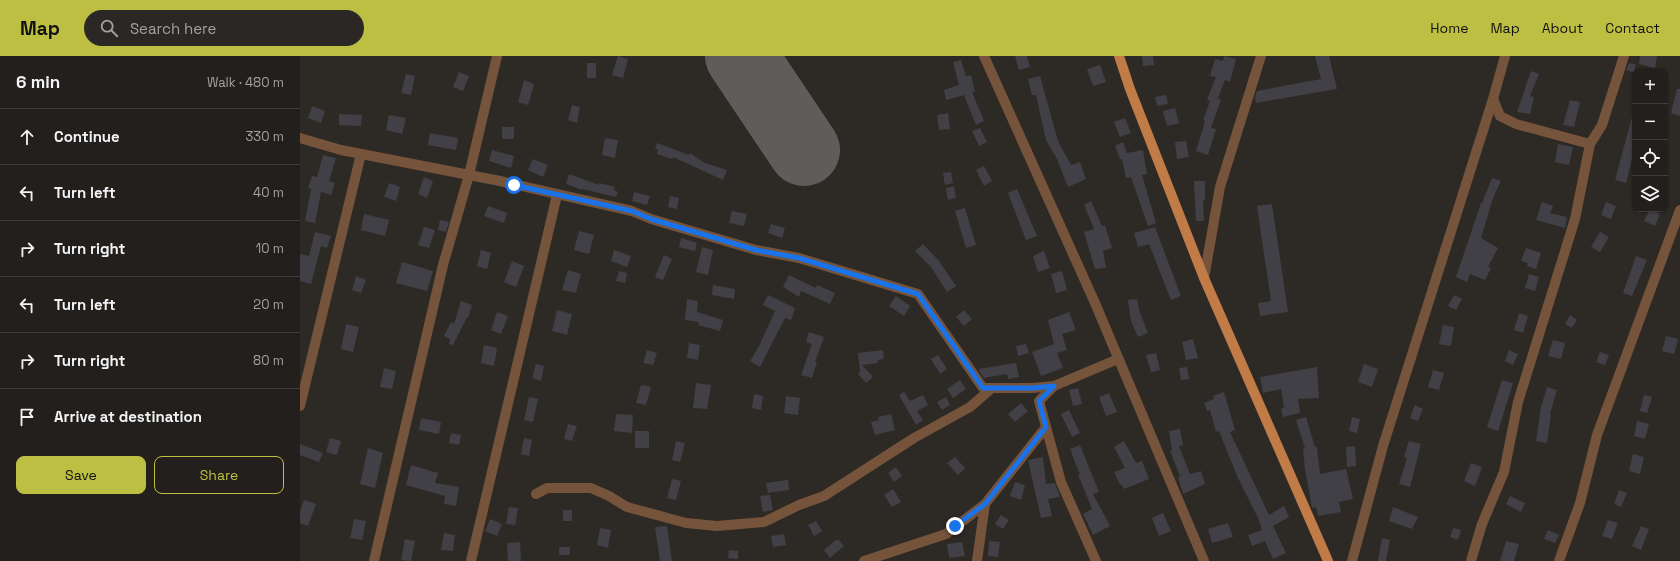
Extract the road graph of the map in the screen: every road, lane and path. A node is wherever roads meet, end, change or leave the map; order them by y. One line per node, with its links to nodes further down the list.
1 (497, 56): 11 (street)
2 (984, 56): 15 (street)
3 (1119, 56): 14 (main road)
4 (1260, 56): 14 (street)
5 (1505, 56): 7 (street)
6 (1624, 56): 9 (street)
7 (1493, 98): 9 (street); 29 (street)
8 (300, 138): 10 (street)
9 (1590, 144): 30 (street)
10 (361, 154): 11 (street); 18 (street)
11 (469, 175): 12 (street); 22 (street)
12 (557, 195): 17 (street); 23 (street)
13 (1680, 210): 31 (street)
14 (1204, 278): 28 (main road)
15 (1118, 359): 16 (street); 27 (street)
16 (1054, 386): 17 (street); 19 (street)
17 (992, 388): 20 (street)
18 (300, 406)
19 (1046, 427): 21 (street); 26 (street)
20 (536, 494)
21 (985, 504): 24 (street); 25 (street)
22 (374, 561)
23 (471, 561)
24 (864, 561)
25 (977, 561)
26 (1096, 561)
27 (1204, 561)
28 (1328, 561)
29 (1352, 561)
30 (1471, 561)
31 (1559, 561)

